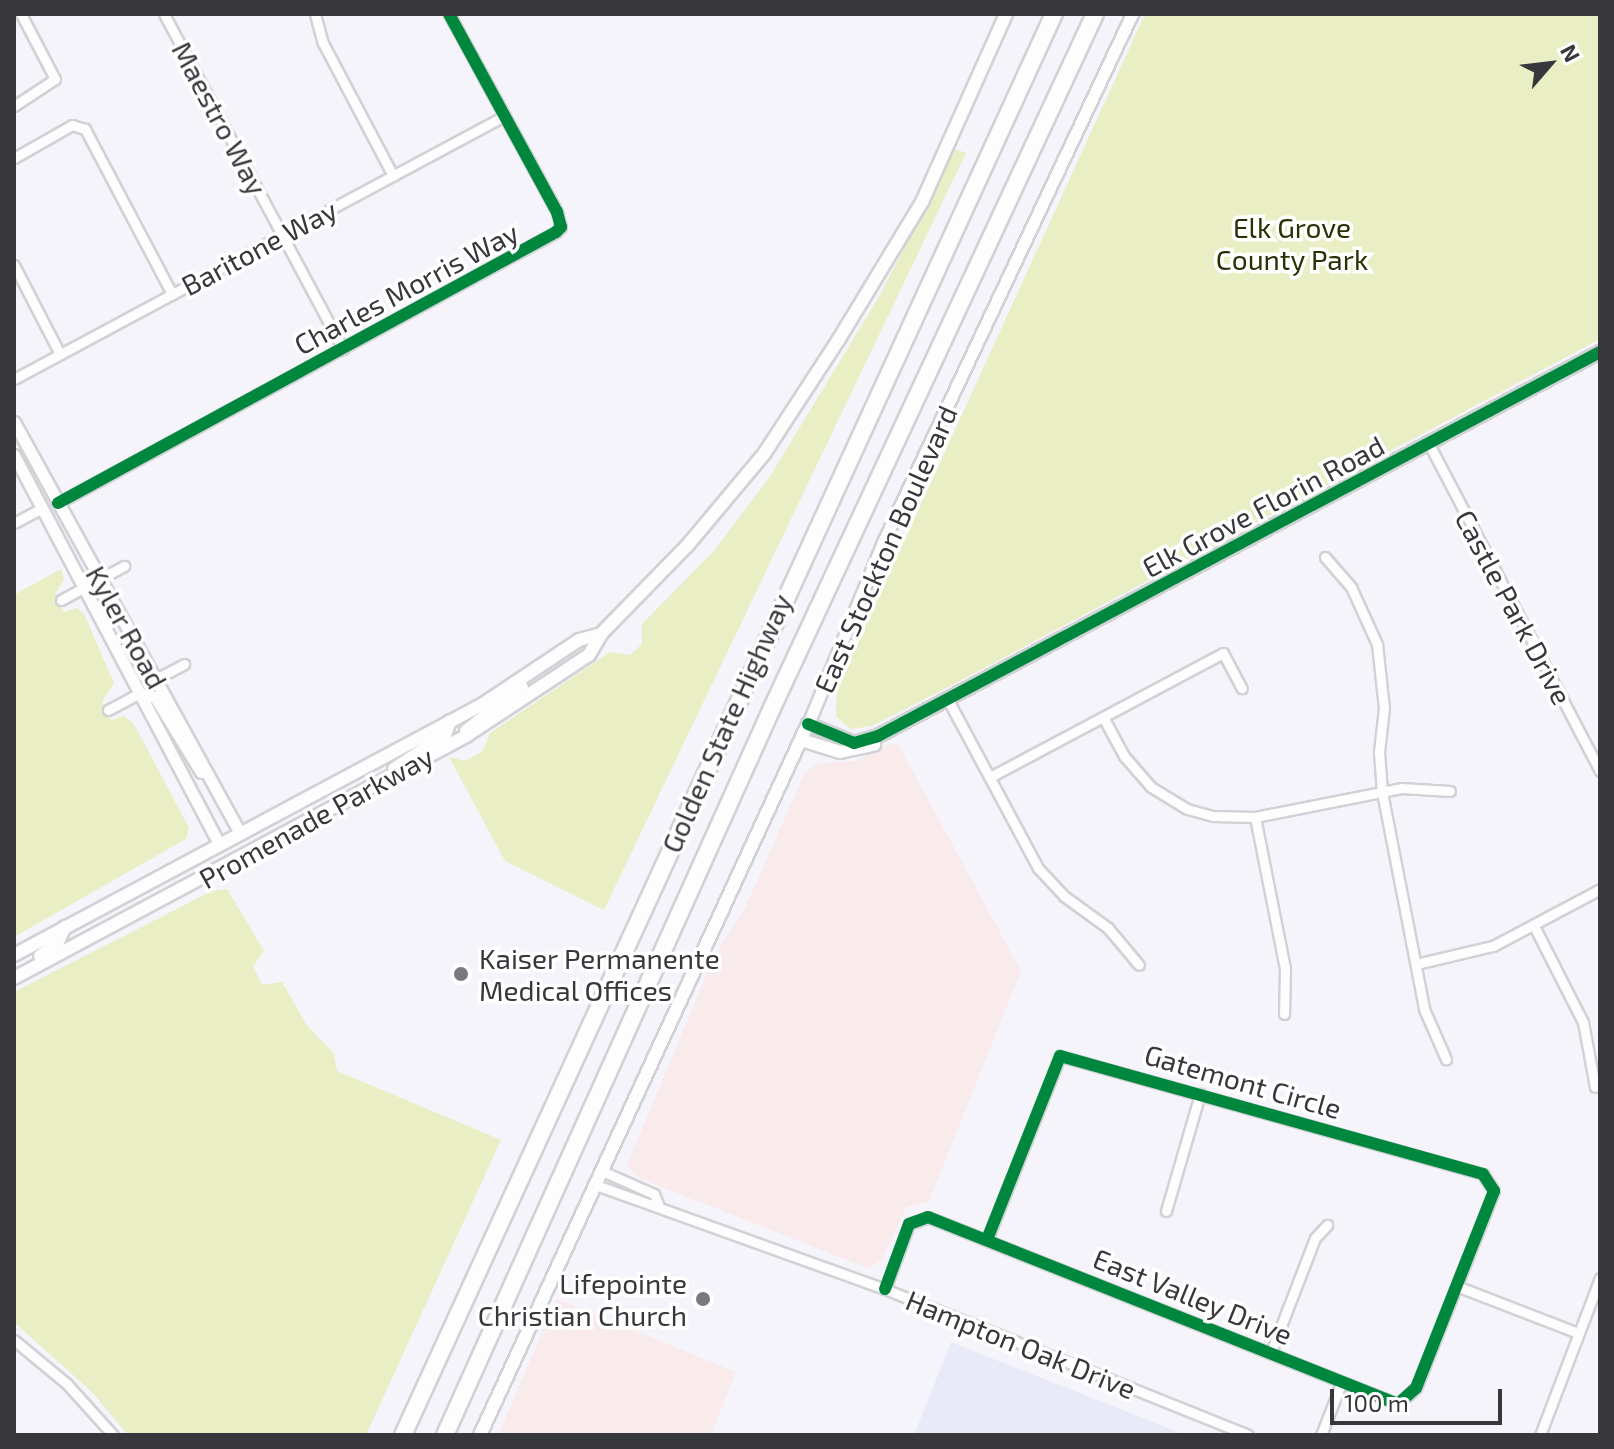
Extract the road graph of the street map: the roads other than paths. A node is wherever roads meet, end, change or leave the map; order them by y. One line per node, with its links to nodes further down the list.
1 (21, 14): 9 (street)
2 (164, 14): 13 (street, Maestro Way)
3 (315, 14): 12 (street)
4 (449, 14): 10 (street, Charles Morris Way)
5 (1006, 14): 32 (main road, Promenade Parkway)
6 (1054, 14): 82 (highway, Golden State Highway)
7 (1095, 14): 83 (highway, Golden State Highway)
8 (1132, 14): 42 (street, East Stockton Boulevard)
9 (14, 106)
10 (504, 116): 12 (street, Baritone Way); 16 (street, Charles Morris Way)
11 (14, 158): 15 (street)
12 (393, 176): 13 (street, Baritone Way)
13 (282, 235): 15 (street, Baritone Way); 16 (street, Maestro Way)
14 (14, 265): 18 (street)
15 (172, 294): 18 (street, Baritone Way)
16 (343, 349): 24 (street, Charles Morris Way)
17 (1600, 352): 22 (main road, Elk Grove Florin Road)
18 (60, 354): 19 (street, Baritone Way)
19 (14, 379)
20 (14, 422): 24 (street, Kyler Road)
21 (14, 438): 24 (street)
22 (1429, 444): 38 (main road, Elk Grove Florin Road); 46 (street, Castle Park Drive)
23 (14, 455): 25 (street, Kyler Road)
24 (57, 500): 29 (street, Kyler Road)
25 (42, 508): 26 (street); 30 (street, Kyler Road)
26 (14, 523)
27 (1325, 557): 52 (street)
28 (124, 566): 29 (street)
29 (101, 579): 30 (street); 34 (street, Kyler Road)
30 (84, 587): 31 (street); 37 (street, Kyler Road)
31 (61, 600)
32 (601, 634): 35 (main road, Promenade Parkway); 43 (main road, Promenade Parkway)
33 (184, 664): 34 (street)
34 (156, 679): 50 (street, Kyler Road)
35 (523, 680): 41 (main road, Promenade Parkway); 43 (main road)
36 (1242, 688): 40 (street)
37 (138, 694): 39 (street); 50 (street); 55 (street, Kyler Road)
38 (948, 700): 42 (main road, Elk Grove Florin Road); 44 (main road, Elk Grove Florin Road); 49 (street)
39 (108, 710)
40 (1103, 717): 49 (street); 53 (street)
41 (450, 721): 48 (main road); 54 (main road, Promenade Parkway)
42 (808, 724): 44 (main road, East Stockton Boulevard)
43 (466, 736): 48 (main road, Promenade Parkway)
44 (801, 740): 68 (main road, East Stockton Boulevard)
45 (1600, 741): 46 (street)
46 (1588, 748): 47 (street, Castle Park Drive)
47 (1600, 771)
48 (392, 776): 63 (main road, Promenade Parkway)
49 (990, 777): 61 (street)
50 (211, 779): 54 (street, Kyler Road)
51 (1450, 791): 52 (street)
52 (1382, 792): 53 (street); 60 (street)
53 (1255, 817): 64 (street)
54 (239, 832): 55 (main road, Promenade Parkway)
55 (219, 844): 58 (main road, Promenade Parkway)
56 (1600, 889): 57 (street)
57 (1534, 926): 60 (street); 66 (street)
58 (65, 927): 59 (main road, Promenade Parkway); 62 (main road)
59 (14, 955)
60 (1416, 964): 65 (street)
61 (1139, 965)
62 (14, 970)
63 (14, 978)
64 (1284, 1014)
65 (1446, 1059)
66 (1595, 1087)
67 (1200, 1094): 71 (street); 73 (street, Gatemont Circle); 75 (street, Gatemont Circle)
68 (602, 1171): 69 (main road, East Stockton Boulevard); 70 (street, Hampton Oak Drive)
69 (596, 1185): 70 (street, Hampton Oak Drive); 84 (main road, East Stockton Boulevard)
70 (658, 1204): 76 (street, Hampton Oak Drive)
71 (1166, 1211)
72 (1327, 1225): 79 (street)
73 (987, 1239): 76 (street, East Valley Drive); 79 (street, East Valley Drive)
74 (1600, 1278): 77 (street)
75 (1459, 1287): 77 (street); 80 (street, East Valley Drive)
76 (885, 1289): 85 (street, Hampton Oak Drive)
77 (1578, 1333): 87 (street)
78 (14, 1340): 81 (street)
79 (1271, 1352): 80 (street, East Valley Drive)
80 (1341, 1384): 86 (street)
81 (113, 1435)
82 (403, 1435)
83 (445, 1435)
84 (480, 1435)
85 (1248, 1435)
86 (1321, 1435)
87 (1540, 1435)

